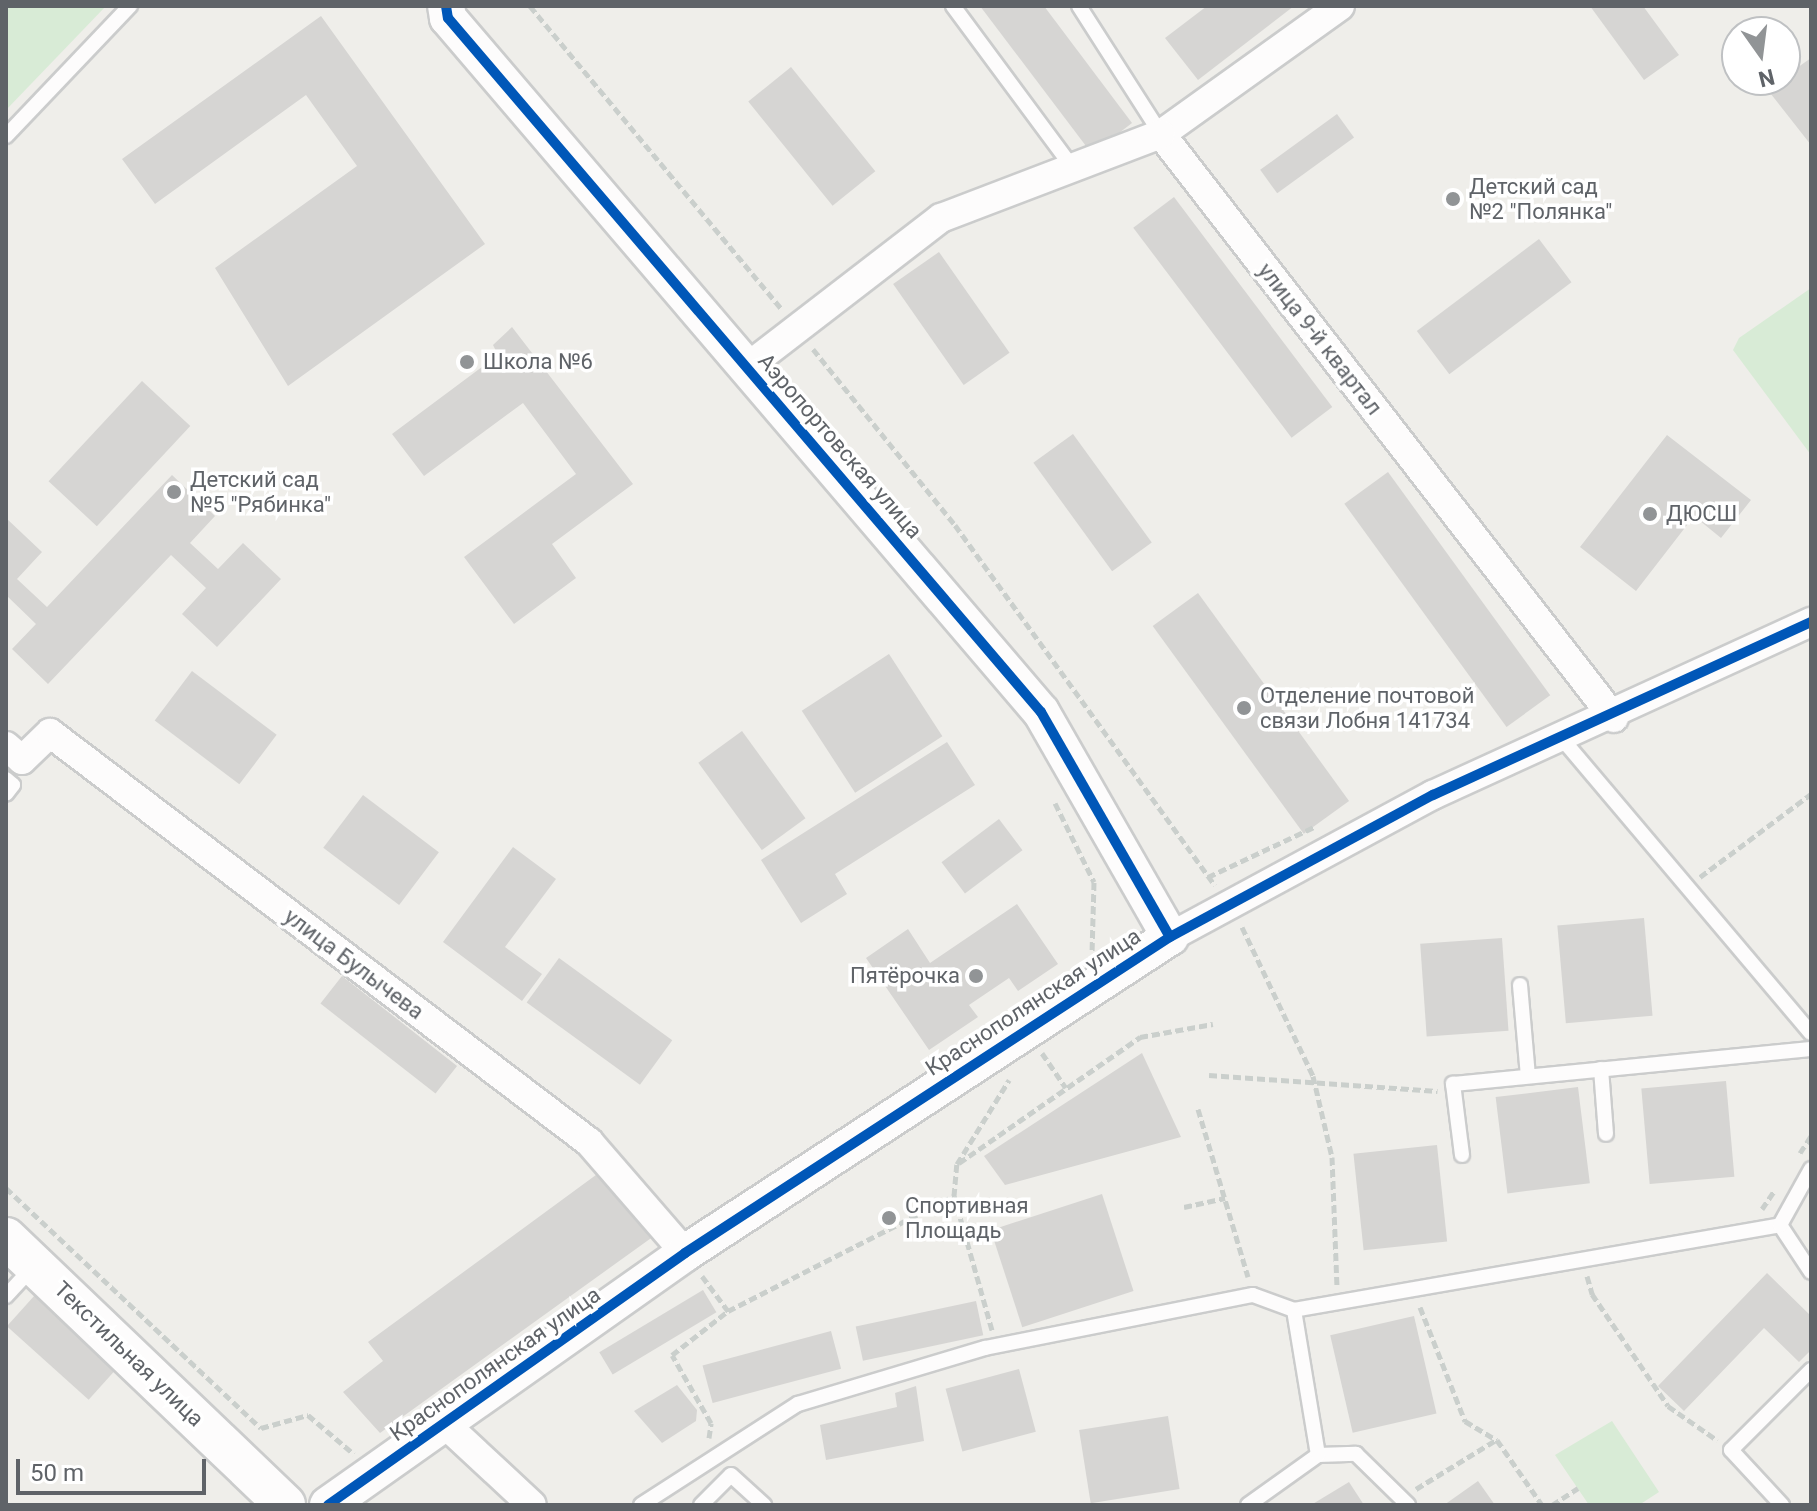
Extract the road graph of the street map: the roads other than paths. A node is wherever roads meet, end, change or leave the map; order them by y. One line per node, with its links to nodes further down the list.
1 (130, 6): 7 (lane)
2 (446, 6): 9 (street, Аэропортовская улица)
3 (953, 6): 8 (lane)
4 (1079, 6): 6 (lane)
5 (1340, 6): 6 (street)
6 (1161, 134): 8 (street); 11 (street, улица 9-й квартал)
7 (6, 136)
8 (1073, 168): 9 (street)
9 (746, 368): 16 (street, Аэропортовская улица)
10 (1811, 622): 11 (street, Краснополянская улица)
11 (1614, 718): 12 (street, Краснополянская улица)
12 (1564, 741): 16 (street, Краснополянская улица); 18 (lane)
13 (6, 746): 27 (street, улица Булычева)
14 (6, 779): 15 (lane)
15 (6, 794)
16 (1170, 937): 27 (street, Краснополянская улица)
17 (1520, 985): 21 (lane)
18 (1811, 1033)
19 (1811, 1049): 20 (lane)
20 (1601, 1069): 21 (lane); 22 (lane)
21 (1528, 1076): 23 (lane)
22 (1606, 1134)
23 (1462, 1155)
24 (1811, 1169): 25 (lane)
25 (1780, 1225): 29 (lane); 31 (lane)
26 (6, 1238): 28 (main road, Текстильная улица)
27 (685, 1253): 33 (street, Краснополянская улица)
28 (35, 1265): 30 (lane); 36 (main road, Текстильная улица)
29 (1811, 1272)
30 (6, 1296)
31 (1294, 1310): 34 (lane); 39 (lane)
32 (1811, 1370): 43 (lane)
33 (446, 1425): 37 (street, Краснополянская улица); 38 (street)
34 (1318, 1455): 35 (lane); 42 (lane)
35 (1404, 1502)
36 (285, 1505)
37 (328, 1505)
38 (532, 1505)
39 (641, 1505)
40 (701, 1505): 41 (lane)
41 (764, 1505)
42 (1248, 1505)
43 (1782, 1505)

